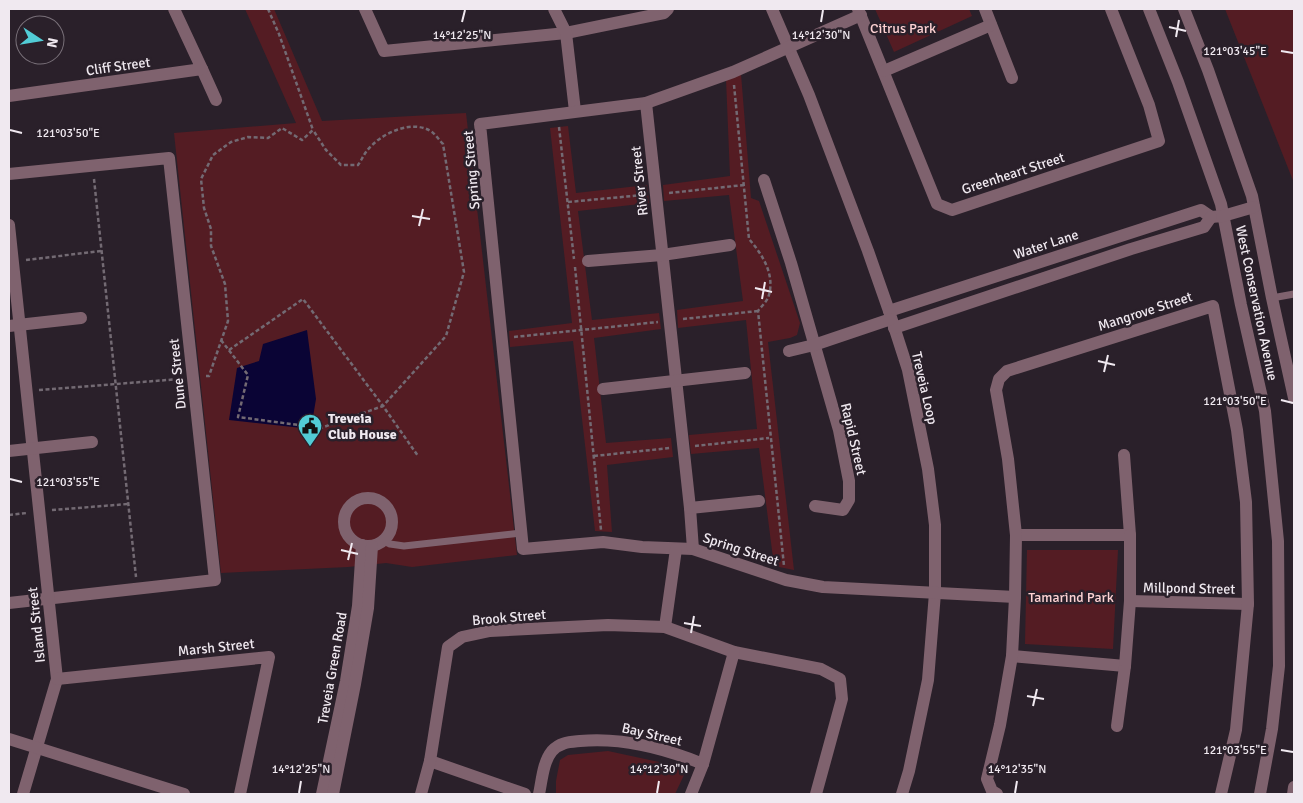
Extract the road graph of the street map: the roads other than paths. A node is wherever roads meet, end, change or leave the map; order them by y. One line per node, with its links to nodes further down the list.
1 (174, 9): 14 (street)
2 (365, 9): 12 (street)
3 (554, 9): 12 (street)
4 (668, 9): 12 (street)
5 (772, 9): 13 (street, Treveia Loop)
6 (985, 9): 11 (street)
7 (1111, 9): 15 (street, Greenheart Street)
8 (1149, 9): 24 (street, West Conservation Avenue)
9 (1184, 9): 23 (street, West Conservation Avenue)
10 (860, 12): 13 (street, Greenheart Street); 15 (street, Greenheart Street)
11 (991, 25): 15 (street); 16 (street)
12 (566, 34): 20 (street)
13 (789, 46): 19 (street, Spring Street); 32 (street, Treveia Loop)
14 (202, 69): 17 (street, Cliff Street); 18 (street)
15 (884, 71)
16 (1012, 78)
17 (9, 96)
18 (216, 100)
19 (646, 103): 20 (street, Spring Street); 27 (street, River Street)
20 (575, 112): 47 (street, Spring Street)
21 (9, 174): 55 (street, Dune Street)
22 (764, 180): 34 (street, Rapid Street)
23 (1254, 207): 24 (street, Water Lane); 30 (street, West Conservation Avenue)
24 (1217, 216): 32 (street, Water Lane); 83 (street, West Conservation Avenue)
25 (9, 225): 33 (street, Island Street)
26 (730, 245): 27 (street)
27 (662, 255): 28 (street); 37 (street, River Street)
28 (588, 261)
29 (1294, 294): 30 (lane)
30 (1272, 298): 39 (street, West Conservation Avenue)
31 (81, 318): 33 (street)
32 (891, 319): 34 (street); 53 (street, Treveia Loop)
33 (14, 325): 41 (street, Island Street)
34 (814, 345): 35 (street); 45 (street, Rapid Street)
35 (789, 351)
36 (745, 373): 37 (street)
37 (675, 380): 38 (street); 46 (street, River Street)
38 (603, 389)
39 (1294, 398)
40 (92, 442): 41 (street)
41 (34, 449): 42 (street); 55 (street, Island Street)
42 (9, 451)
43 (1124, 456): 49 (street, Millpond Street)
44 (759, 500): 46 (street)
45 (814, 506)
46 (690, 508): 52 (street, River Street)
47 (521, 533): 50 (lane); 51 (street, Spring Street)
48 (1016, 535): 49 (street); 54 (street, Mangrove Street); 58 (street, Mangrove Street)
49 (1130, 535): 56 (street, Millpond Street)
50 (373, 544): 73 (street, Treveia Green Road); 74 (street, Treveia Green Road)
51 (676, 549): 52 (street, Spring Street); 59 (street)
52 (693, 549): 53 (street, Spring Street)
53 (934, 594): 54 (street); 80 (street, Treveia Loop)
54 (1015, 597): 61 (street, Mangrove Street)
55 (48, 598): 57 (street, Dune Street); 63 (street, Island Street)
56 (1130, 601): 58 (street, Millpond Street); 62 (street, Millpond Street)
57 (9, 602)
58 (1248, 604): 82 (street, Mangrove Street)
59 (665, 626): 60 (street, Brook Street); 67 (street, Brook Street)
60 (734, 652): 68 (street); 79 (street, Brook Street)
61 (1012, 656): 62 (street); 81 (street, Mangrove Street)
62 (1125, 666): 64 (street, Millpond Street)
63 (57, 679): 66 (street, Island Street); 72 (street, Marsh Street)
64 (1117, 726)
65 (9, 739): 66 (street)
66 (37, 747): 70 (street, Island Street); 71 (street)
67 (430, 761): 75 (street, Brook Street); 76 (street)
68 (703, 764): 77 (street, Bay Street); 78 (street)
69 (1294, 788): 84 (street)
70 (22, 794)
71 (184, 794)
72 (240, 794)
73 (322, 794)
74 (333, 794)
75 (421, 794)
76 (524, 794)
77 (539, 794)
78 (691, 794)
79 (816, 794)
80 (902, 794)
81 (997, 794)
82 (1221, 794)
83 (1260, 794)
84 (1292, 794)

